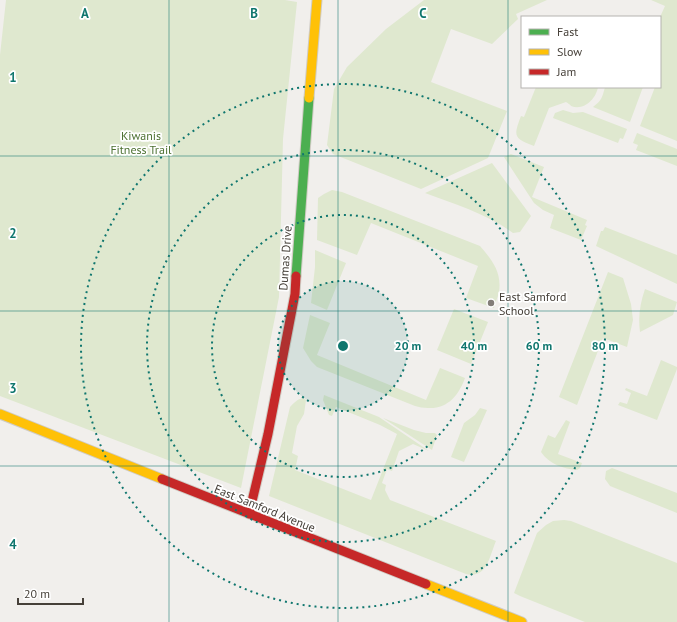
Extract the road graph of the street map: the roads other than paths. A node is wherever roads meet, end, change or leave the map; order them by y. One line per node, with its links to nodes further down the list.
1 (317, 0): 3 (street, Dumas Drive)
2 (0, 414): 3 (street, East Samford Avenue)
3 (249, 514): 4 (street, East Samford Avenue)
4 (522, 622)

